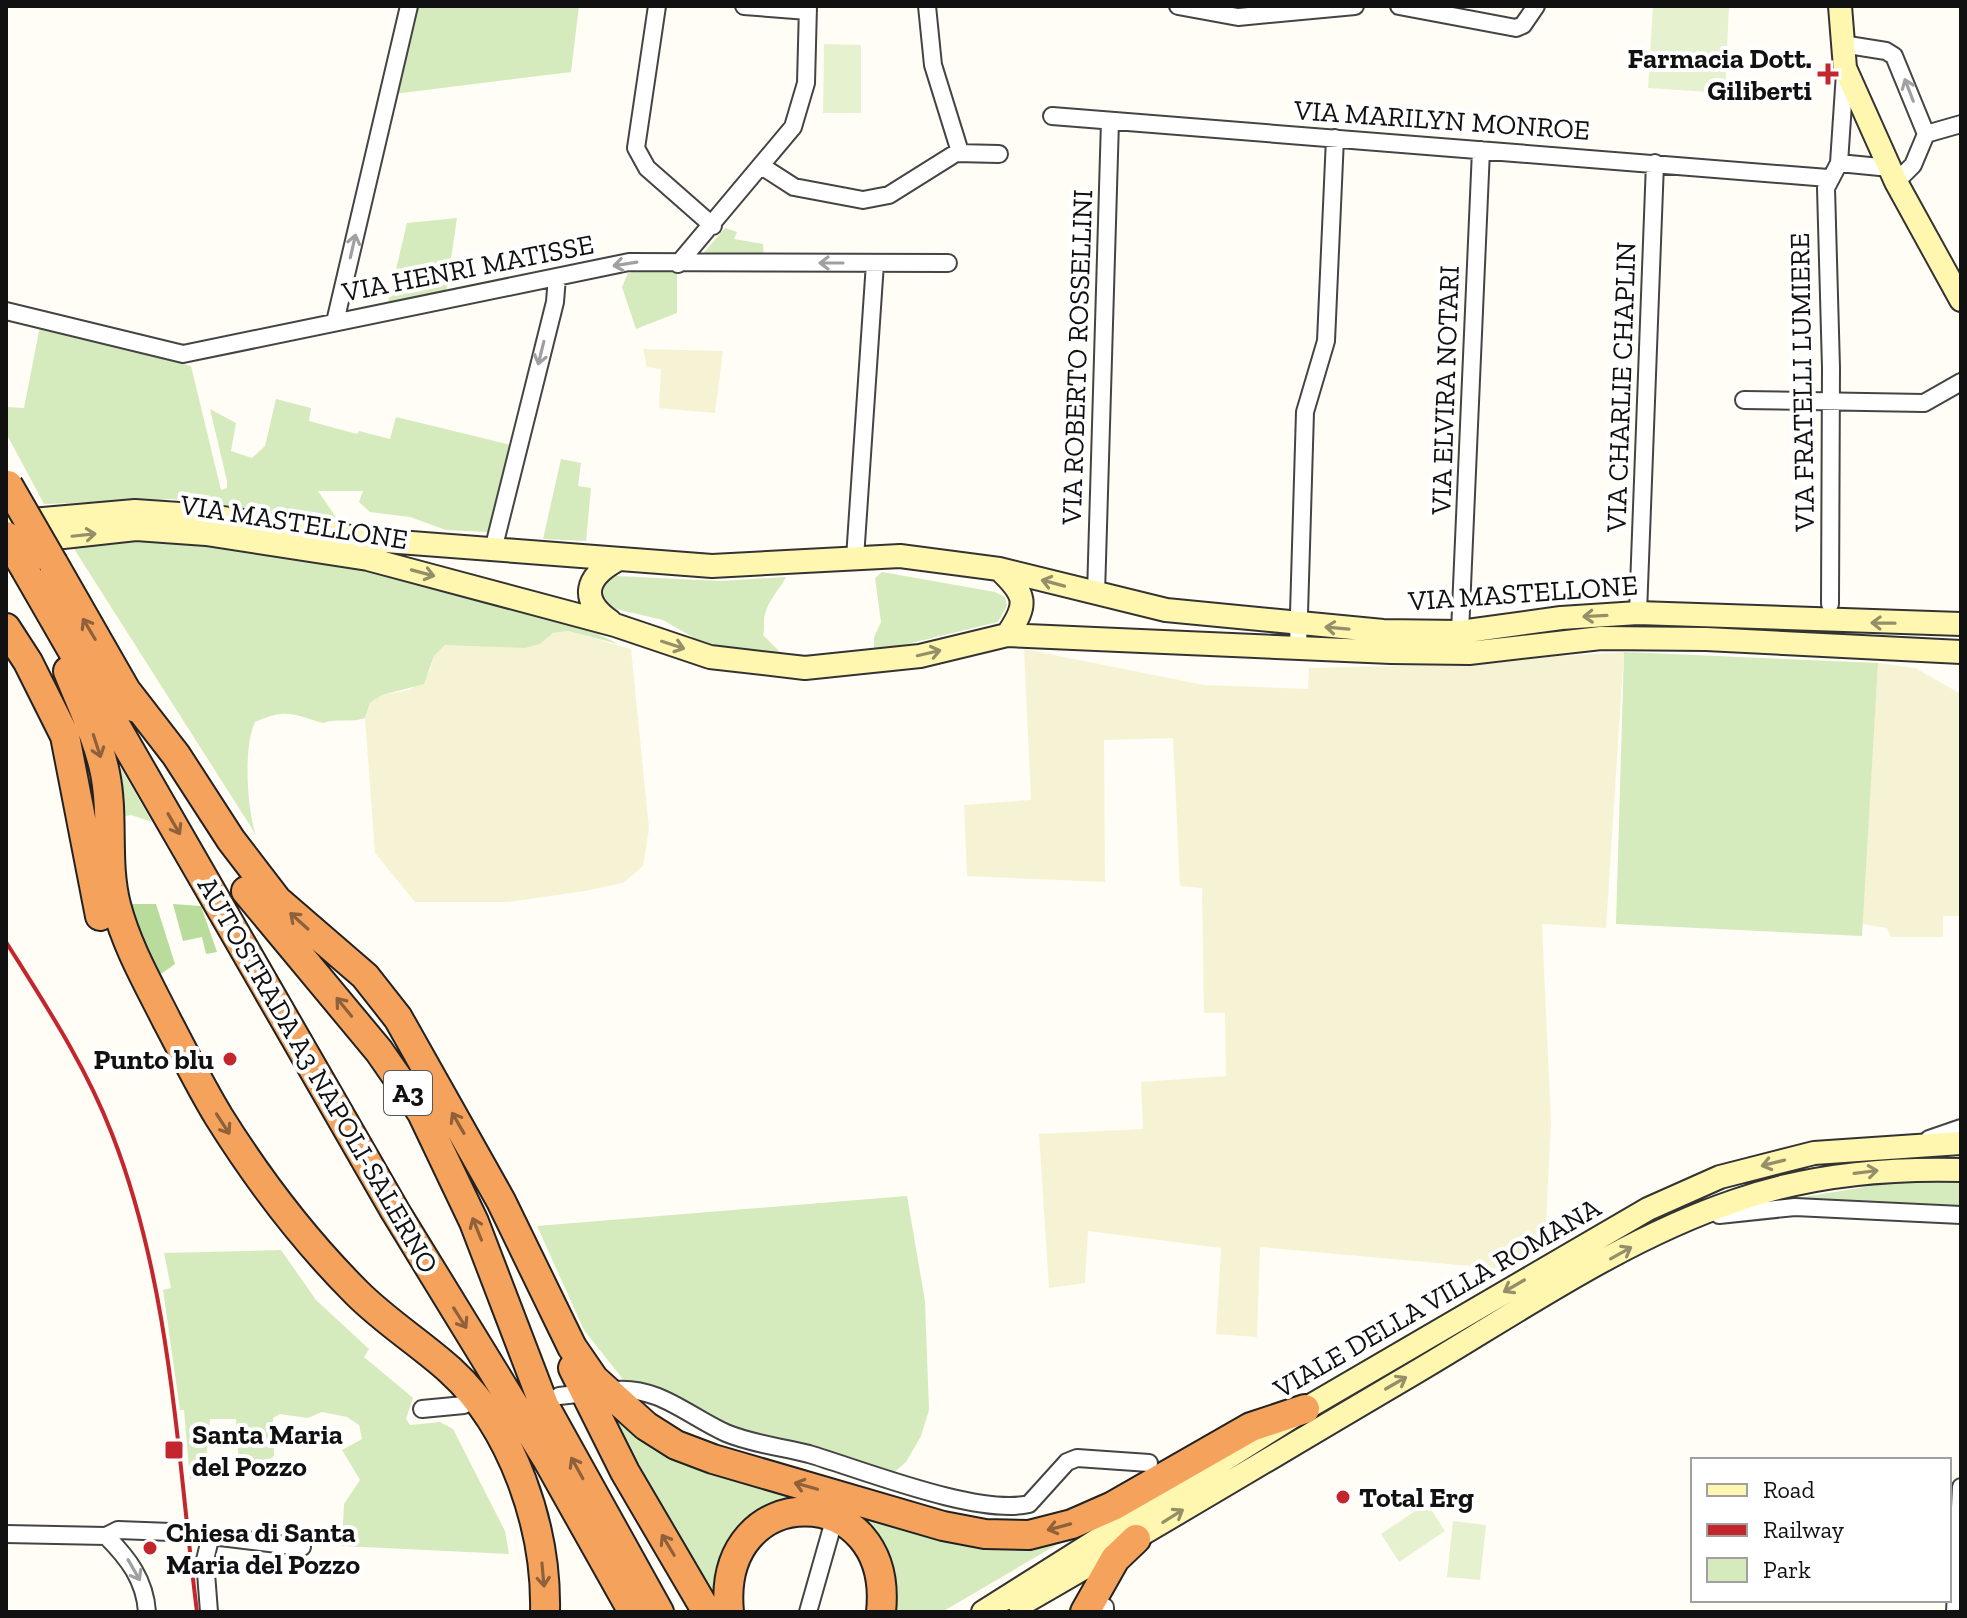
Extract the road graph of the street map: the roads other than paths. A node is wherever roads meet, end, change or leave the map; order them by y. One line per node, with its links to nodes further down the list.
1 (409, 6): 33 (street, one-way to 1)
2 (657, 6): 26 (street)
3 (744, 6): 10 (street)
4 (927, 6): 19 (street)
5 (1178, 6): 6 (street)
6 (1355, 6)
7 (1399, 6): 8 (street)
8 (1536, 6)
9 (1840, 6): 11 (street)
10 (808, 8): 23 (street)
11 (1842, 44): 12 (street); 16 (street, one-way to 11)
12 (1845, 68): 22 (street); 24 (street)
13 (1052, 116): 14 (street, VIA MARILYN MONROE)
14 (1110, 121): 17 (street, VIA MARILYN MONROE); 46 (street, VIA ROBERTO ROSSELLINI)
15 (1961, 124): 16 (street)
16 (1926, 134): 24 (street)
17 (1335, 138): 18 (street, VIA MARILYN MONROE); 54 (street)
18 (1481, 150): 21 (street, VIA MARILYN MONROE); 52 (street, VIA ELVIRA NOTARI)
19 (960, 152): 20 (street); 23 (street)
20 (999, 154)
21 (1655, 163): 25 (street, VIA MARILYN MONROE); 48 (street, VIA CHARLIE CHAPLIN)
22 (1839, 163): 24 (street); 25 (street)
23 (763, 167): 26 (street)
24 (1893, 175): 31 (street)
25 (1828, 178): 36 (street, VIA FRATELLI LUMIERE)
26 (713, 226): 29 (street)
27 (875, 263): 28 (street, VIA HENRI MATISSE); 29 (street, VIA HENRI MATISSE, one-way to 29); 42 (street)
28 (948, 263)
29 (678, 264): 30 (street, VIA HENRI MATISSE, one-way to 30)
30 (557, 277): 33 (street, VIA HENRI MATISSE); 41 (street, one-way to 41)
31 (1961, 300)
32 (6, 311): 33 (street, VIA HENRI MATISSE)
33 (335, 322)
34 (1961, 382): 36 (street)
35 (1744, 400): 36 (street)
36 (1831, 403): 47 (street, VIA FRATELLI LUMIERE)
37 (7, 484): 44 (highway, AUTOSTRADA A3 NAPOLI-SALERNO / A3, bridge)
38 (6, 519): 40 (street, VIA MASTELLONE)
39 (6, 537): 40 (street, VIA MASTELLONE, one-way to 40); 44 (highway, AUTOSTRADA A3 NAPOLI-SALERNO / A3, bridge)
40 (370, 550): 41 (street, VIA MASTELLONE); 50 (street, VIA MASTELLONE, one-way to 50)
41 (493, 550): 43 (street, VIA MASTELLONE)
42 (855, 558): 43 (street, VIA MASTELLONE); 45 (street, VIA MASTELLONE)
43 (617, 560): 50 (street)
44 (39, 567): 56 (highway, AUTOSTRADA A3 NAPOLI-SALERNO / A3, one-way to 44); 57 (highway, A3, one-way to 57); 86 (highway, AUTOSTRADA A3 NAPOLI-SALERNO / A3, one-way to 86)
45 (999, 569): 46 (street, VIA MASTELLONE, one-way to 45); 53 (street)
46 (1096, 594): 54 (street, VIA MASTELLONE)
47 (1830, 604)
48 (1638, 613): 49 (street, VIA MASTELLONE, one-way to 48); 52 (street, VIA MASTELLONE, one-way to 52)
49 (1961, 624)
50 (615, 625): 53 (street, VIA MASTELLONE, one-way to 53)
51 (6, 628): 57 (highway)
52 (1460, 632): 54 (street, VIA MASTELLONE, one-way to 54)
53 (1007, 635): 54 (street, VIA MASTELLONE)
54 (1298, 636): 55 (street, VIA MASTELLONE)
55 (1961, 652)
56 (128, 693): 64 (highway, one-way to 56); 87 (highway, AUTOSTRADA A3 NAPOLI-SALERNO / A3, one-way to 56)
57 (103, 892): 68 (highway, A3, one-way to 68)
58 (1961, 1128): 60 (street)
59 (1961, 1143): 60 (street, VIALE DELLA VILLA ROMANA)
60 (1914, 1144): 70 (street, VIALE DELLA VILLA ROMANA, one-way to 70)
61 (1961, 1170): 63 (street, VIALE DELLA VILLA ROMANA, one-way to 61)
62 (1961, 1215): 63 (street, VIALE DELLA VILLA ROMANA)
63 (1686, 1219): 80 (street, VIALE DELLA VILLA ROMANA, one-way to 63)
64 (533, 1267): 70 (highway, one-way to 64); 88 (highway, one-way to 64)
65 (614, 1390): 72 (street)
66 (577, 1394): 67 (street)
67 (559, 1396)
68 (469, 1401): 69 (street); 85 (highway, A3, one-way to 85); 86 (highway, A3)
69 (422, 1409)
70 (1305, 1409): 92 (street, VIALE DELLA VILLA ROMANA)
71 (1149, 1463): 72 (street)
72 (850, 1466): 73 (street)
73 (844, 1487)
74 (1961, 1487): 94 (street)
75 (6, 1517): 78 (street)
76 (833, 1524): 90 (street)
77 (171, 1532): 79 (street)
78 (7, 1534): 79 (street)
79 (106, 1536): 83 (street, one-way to 83)
80 (1136, 1539): 82 (highway); 93 (street, VIALE DELLA VILLA ROMANA)
81 (302, 1547): 84 (street)
82 (1098, 1610)
83 (147, 1612)
84 (209, 1612)
85 (545, 1612)
86 (631, 1612)
87 (659, 1612)
88 (707, 1612)
89 (729, 1612): 91 (highway)
90 (808, 1612)
91 (881, 1612)
92 (983, 1612)
93 (1009, 1612)
94 (1955, 1612)

